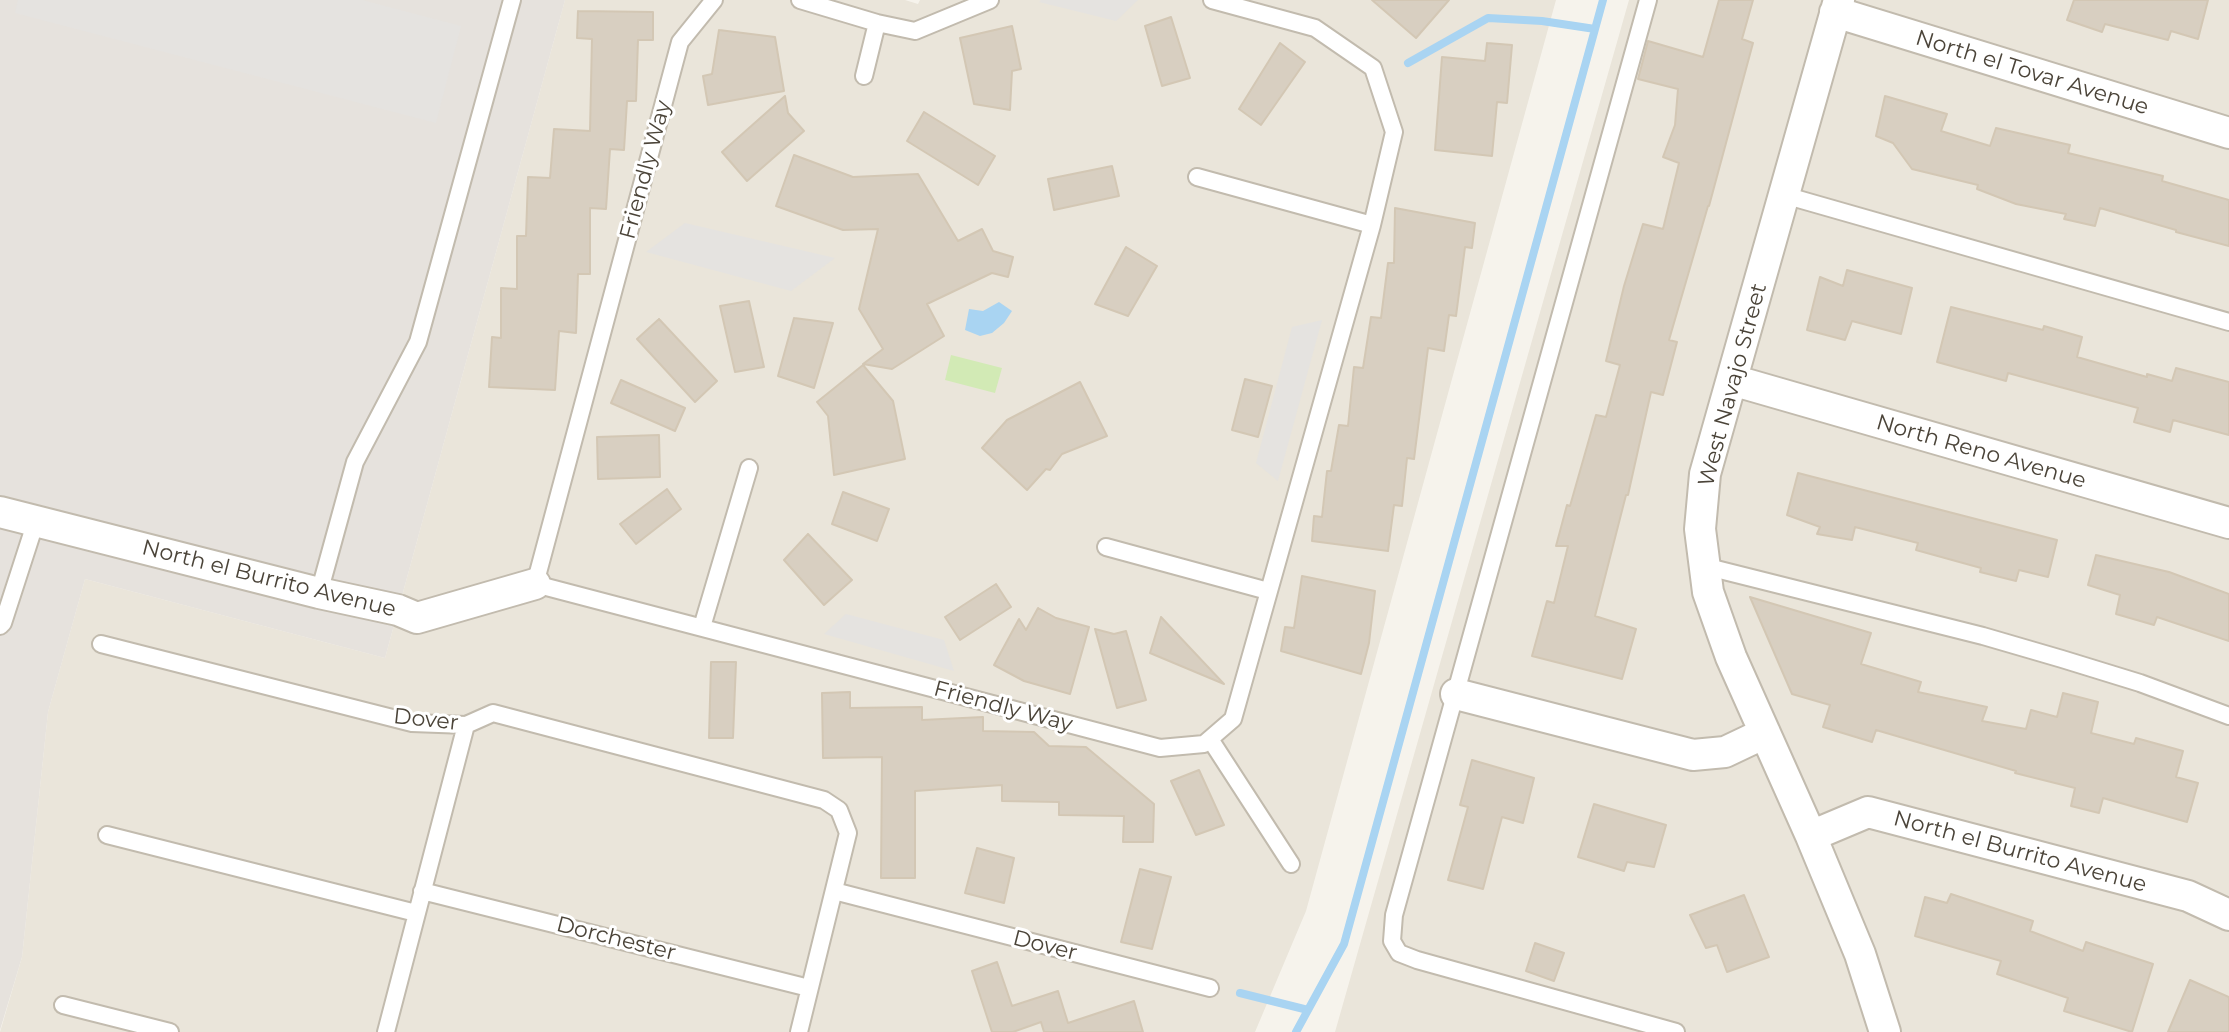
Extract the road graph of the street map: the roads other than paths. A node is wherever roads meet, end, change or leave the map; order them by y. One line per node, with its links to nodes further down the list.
1 (512, 0): 24 (lane)
2 (714, 0): 22 (lane, Friendly Way)
3 (800, 0): 8 (lane)
4 (990, 0): 8 (lane)
5 (1212, 0): 13 (lane)
6 (1648, 0): 28 (lane)
7 (1837, 6): 10 (street, North el Tovar Avenue); 12 (street, West Navajo Street)
8 (877, 23): 9 (lane)
9 (864, 76)
10 (2229, 133)
11 (1197, 177): 13 (lane)
12 (1784, 195): 14 (lane); 15 (street, West Navajo Street)
13 (1372, 225): 23 (lane)
14 (2229, 322)
15 (1732, 380): 19 (street, North Reno Avenue); 21 (street, West Navajo Street)
16 (749, 468): 26 (lane)
17 (0, 512): 18 (street, North el Burrito Avenue)
18 (36, 521): 24 (street, North el Burrito Avenue); 25 (lane)
19 (2229, 523)
20 (1106, 547): 23 (lane)
21 (1704, 566): 29 (lane); 31 (street, West Navajo Street)
22 (535, 584): 24 (street, North el Burrito Avenue); 26 (lane, Friendly Way)
23 (1268, 591): 32 (lane)
24 (319, 593)
25 (0, 626)
26 (702, 627): 32 (lane, Friendly Way)
27 (101, 644): 30 (lane, Dover)
28 (1456, 694): 31 (street); 46 (lane)
29 (2229, 716)
30 (466, 725): 36 (lane); 37 (lane, Dover)
31 (1765, 733): 34 (street, West Navajo Street)
32 (1210, 739): 35 (lane)
33 (107, 835): 38 (lane)
34 (1811, 836): 39 (street, North el Burrito Avenue); 47 (street, West Navajo Street)
35 (1291, 864)
36 (422, 891): 38 (lane); 40 (lane, Dorchester)
37 (834, 891): 40 (lane); 41 (lane, Dover)
38 (416, 913): 44 (lane)
39 (2229, 915)
40 (809, 988): 45 (lane)
41 (1210, 988)
42 (63, 1005): 43 (lane)
43 (170, 1032)
44 (386, 1032)
45 (799, 1032)
46 (1676, 1032)
47 (1885, 1032)

